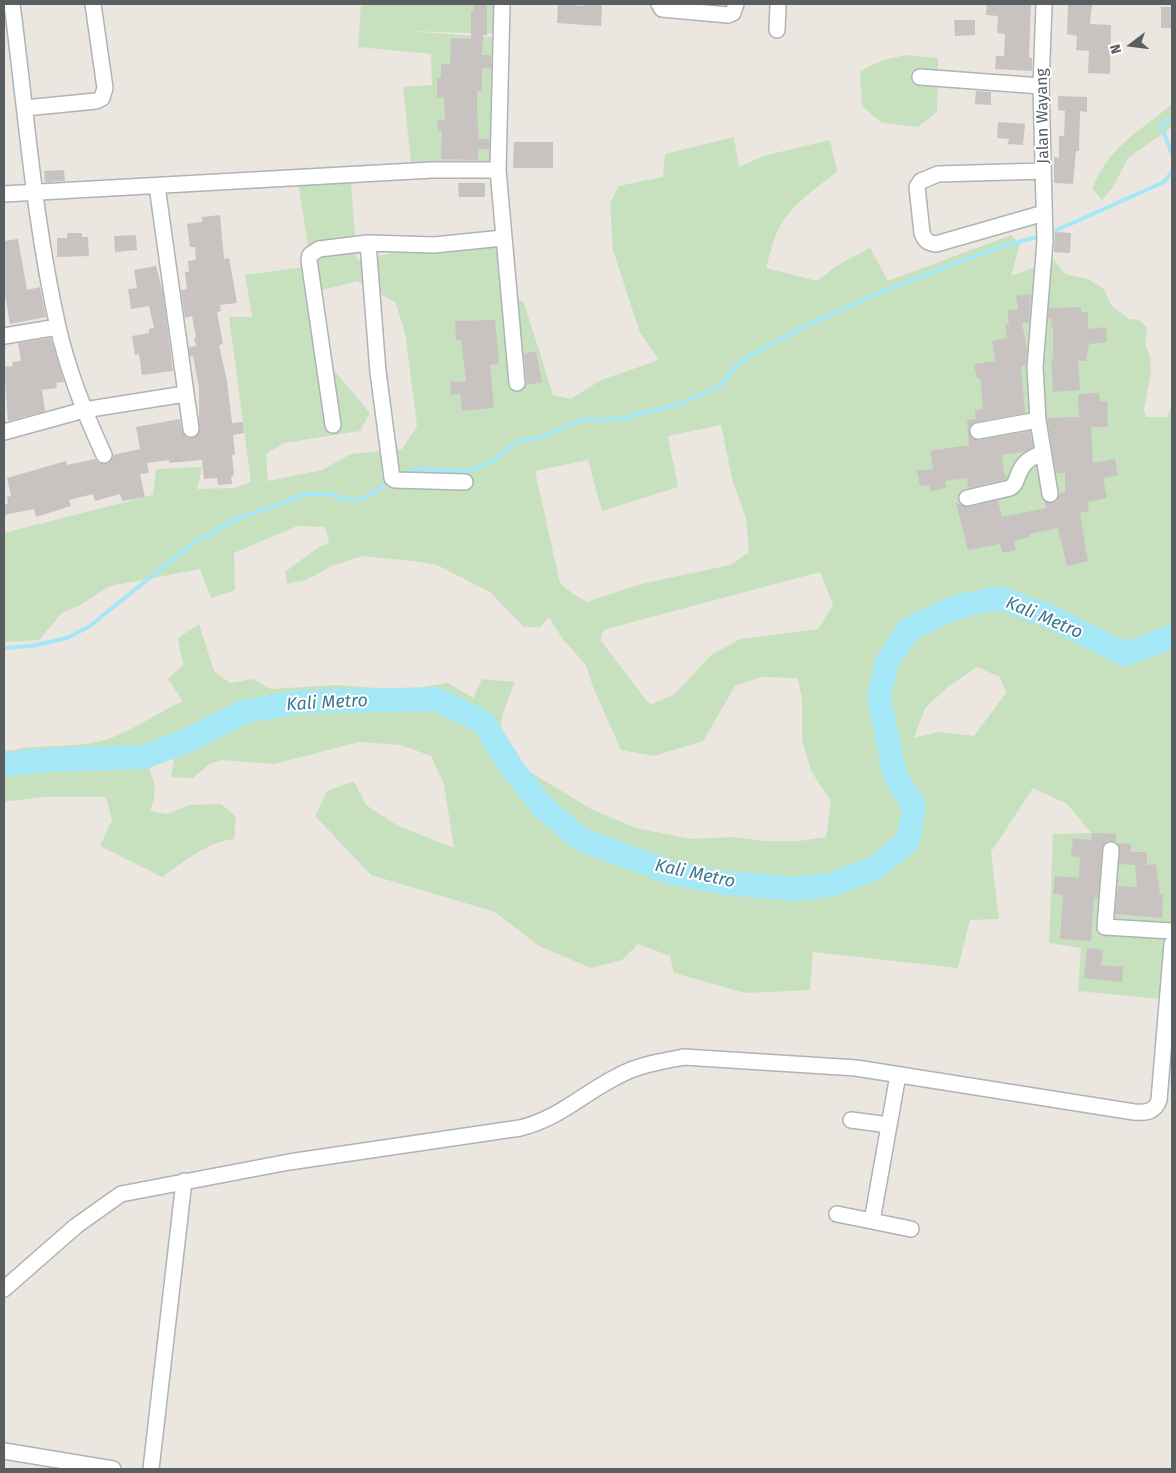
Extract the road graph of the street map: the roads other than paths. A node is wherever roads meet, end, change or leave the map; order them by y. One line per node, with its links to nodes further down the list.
1 (12, 4): 11 (street)
2 (93, 4): 11 (street)
3 (502, 4): 12 (street)
4 (659, 4): 5 (street)
5 (736, 4)
6 (778, 4): 8 (street)
7 (1044, 4): 10 (street, Jalan Wayang)
8 (777, 30)
9 (920, 76): 10 (street)
10 (1041, 86): 13 (street, Jalan Wayang)
11 (26, 108): 15 (street)
12 (498, 170): 14 (street); 18 (street)
13 (1044, 172): 17 (street, Jalan Wayang); 17 (street)
14 (157, 186): 15 (street); 23 (street)
15 (35, 193): 16 (street); 20 (street)
16 (4, 194)
17 (1045, 227): 25 (street, Jalan Wayang)
18 (503, 238): 19 (street); 22 (street)
19 (368, 243): 26 (street); 32 (street)
20 (58, 327): 21 (street); 24 (street)
21 (4, 336)
22 (517, 383)
23 (185, 394): 24 (street); 28 (street)
24 (84, 410): 27 (street); 31 (street)
25 (1038, 420): 29 (street); 30 (street, Jalan Wayang)
26 (333, 425)
27 (4, 428)
28 (190, 430)
29 (978, 431)
30 (1042, 453): 33 (street, Jalan Wayang); 34 (street)
31 (104, 455)
32 (465, 482)
33 (1050, 494)
34 (967, 498)
35 (1111, 850): 36 (street)
36 (1172, 931)
37 (1172, 944): 38 (street)
38 (1170, 1007): 39 (street)
39 (898, 1075): 41 (street); 42 (street)
40 (851, 1120): 41 (street)
41 (889, 1124): 44 (street)
42 (184, 1181): 46 (street); 49 (street)
43 (837, 1214): 44 (street)
44 (872, 1221): 45 (street)
45 (911, 1229)
46 (4, 1289)
47 (4, 1451): 48 (street)
48 (113, 1469)
49 (151, 1469)

